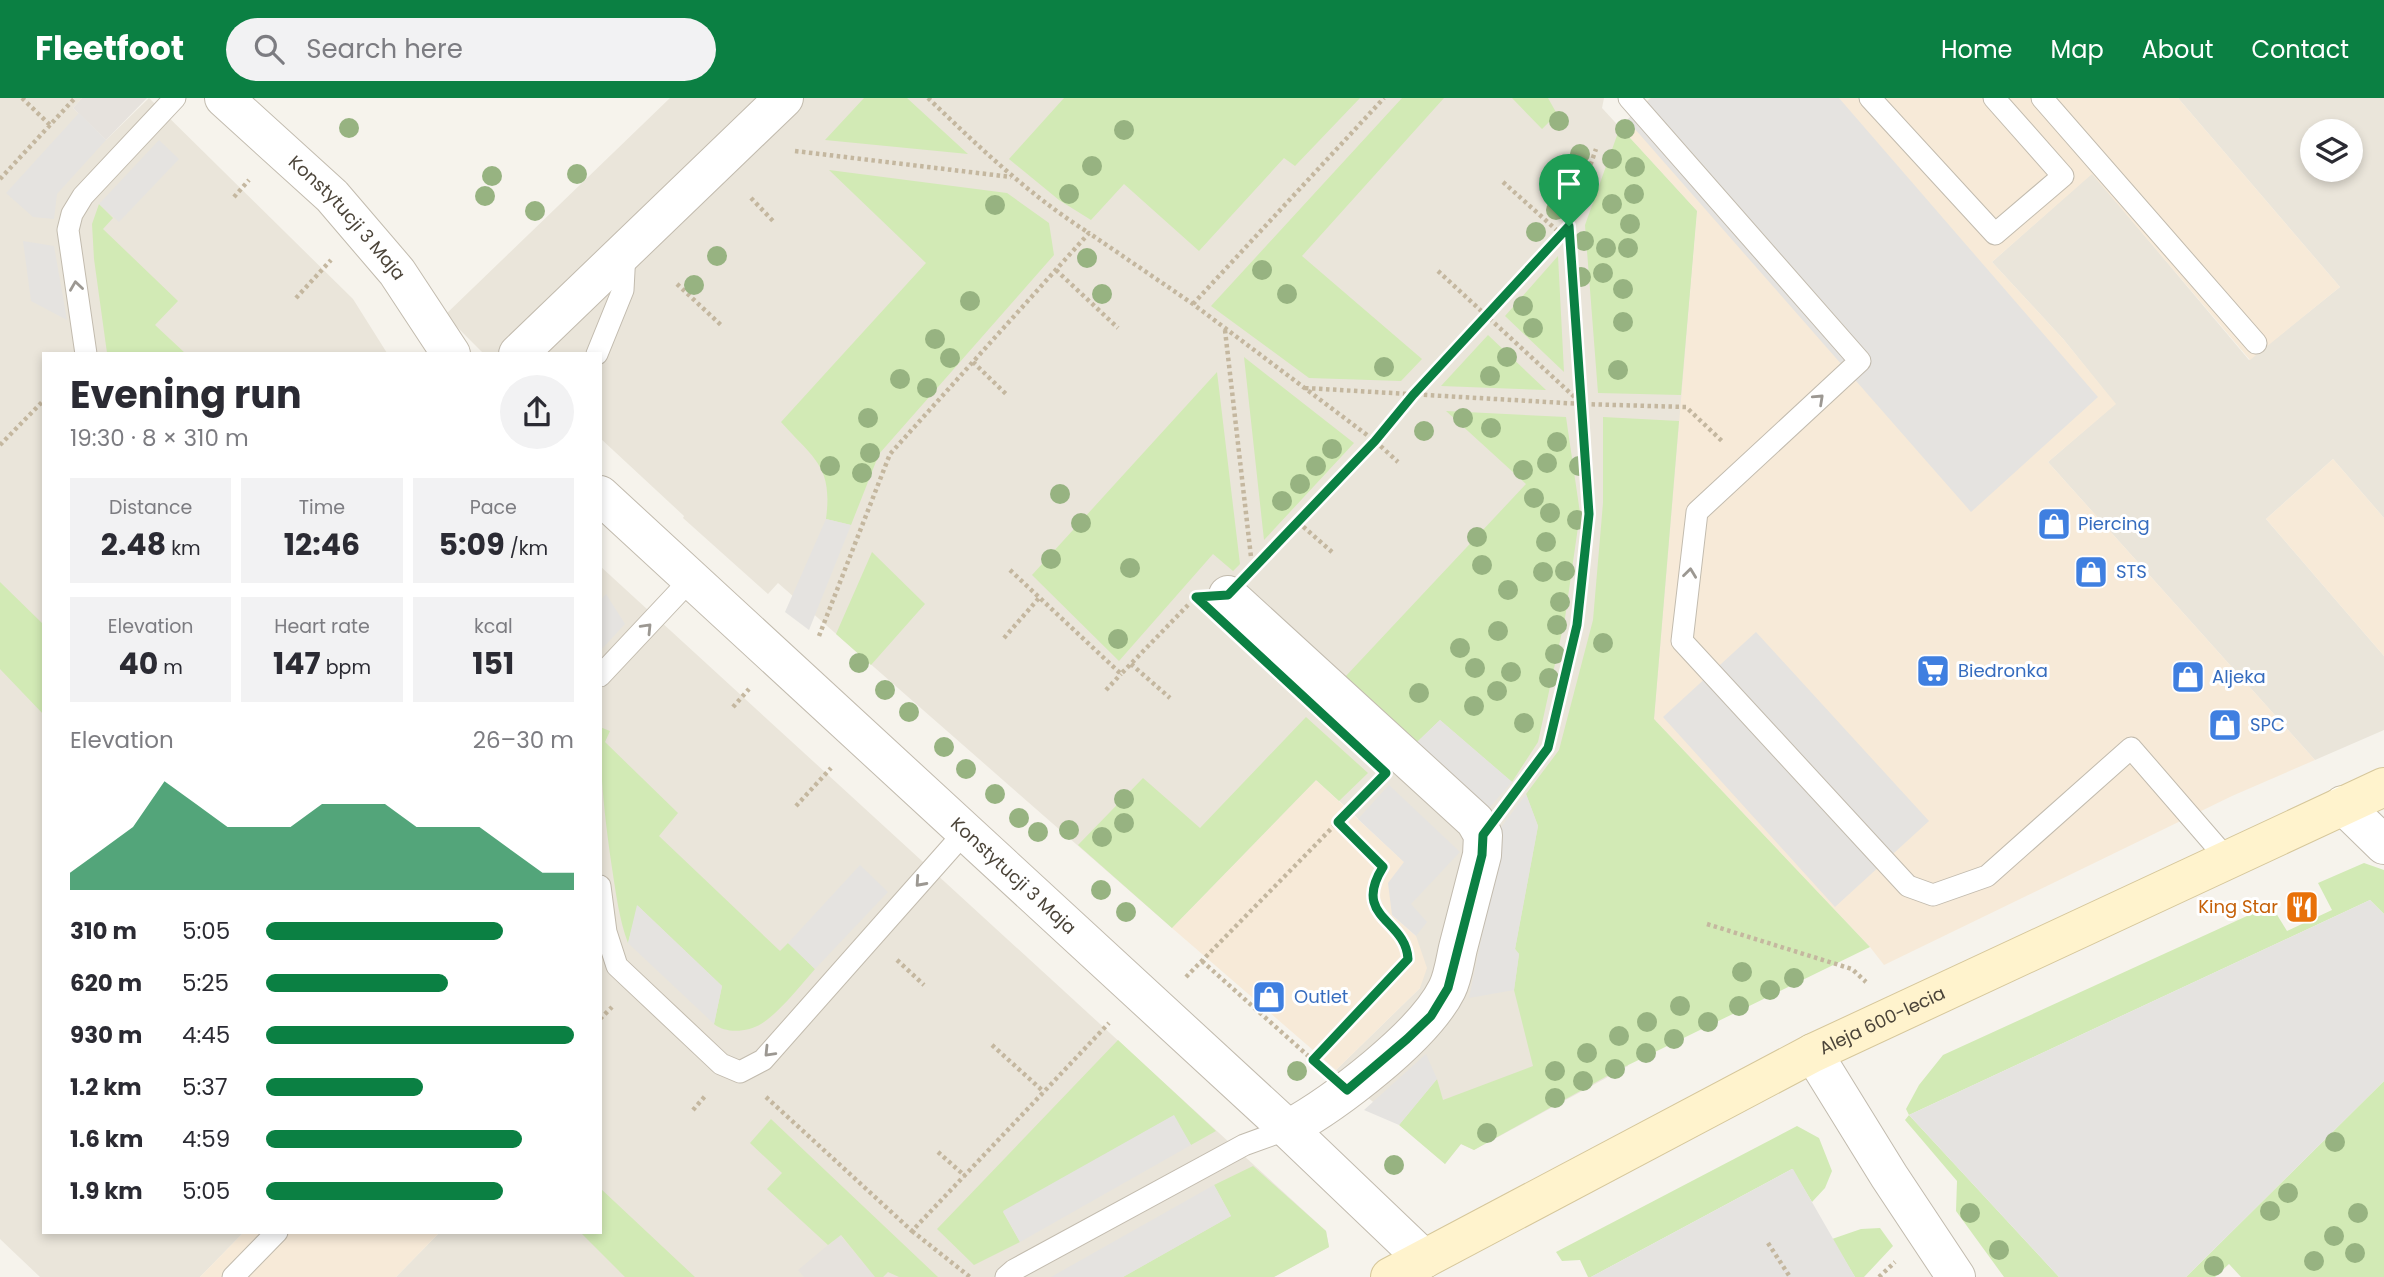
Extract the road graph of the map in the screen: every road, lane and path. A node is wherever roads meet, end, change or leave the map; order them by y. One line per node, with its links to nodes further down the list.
1 (22, 98): 12 (path)
2 (75, 98): 12 (path)
3 (175, 98): 37 (lane, one-way to 3)
4 (224, 98): 38 (street, Konstytucji 3 Maja)
5 (784, 98): 25 (street)
6 (928, 98): 15 (path)
7 (1384, 98): 31 (path)
8 (1629, 98): 50 (lane, one-way to 8)
9 (1870, 98): 10 (lane)
10 (1994, 98)
11 (2042, 98): 36 (lane)
12 (50, 125): 16 (path)
13 (1596, 149): 22 (path)
14 (795, 151): 15 (path)
15 (1011, 177): 23 (path)
16 (0, 179)
17 (249, 180): 19 (path)
18 (1503, 182): 24 (path)
19 (234, 197)
20 (751, 198): 21 (path)
21 (774, 222)
22 (1569, 226): 24 (path); 46 (path)
23 (1089, 233): 27 (path); 31 (path)
24 (1561, 234): 32 (path)
25 (626, 250): 39 (street); 40 (lane)
26 (332, 259): 30 (path)
27 (1056, 270): 34 (path); 41 (path)
28 (1438, 271): 32 (path)
29 (677, 284): 33 (path)
30 (296, 298)
31 (1193, 304): 35 (path)
32 (1487, 315): 44 (path); 46 (path)
33 (722, 326)
34 (1118, 328)
35 (1225, 328): 42 (path); 52 (path)
36 (2256, 343)
37 (86, 352)
38 (450, 352)
39 (520, 352)
40 (598, 352)
41 (972, 362): 43 (path); 58 (path)
42 (1304, 388): 44 (path); 47 (path)
43 (1006, 394)
44 (1413, 395): 46 (path); 47 (path)
45 (42, 402): 48 (path)
46 (1582, 404): 50 (path); 74 (path)
47 (1375, 441): 49 (path); 52 (path)
48 (0, 445)
49 (1398, 462)
50 (1747, 466): 76 (lane, one-way to 50)
51 (602, 497): 55 (street, Konstytucji 3 Maja)
52 (1298, 522): 53 (path)
53 (1332, 552)
54 (1010, 570): 57 (path)
55 (692, 578): 61 (lane, one-way to 55); 73 (street, Konstytucji 3 Maja)
56 (1228, 595): 60 (path); 74 (street)
57 (1039, 598): 59 (path); 62 (path)
58 (818, 637)
59 (1004, 638)
60 (1131, 664): 62 (path); 65 (path)
61 (602, 674)
62 (1121, 674): 64 (path)
63 (749, 689): 66 (path)
64 (1107, 690)
65 (1170, 698)
66 (733, 707)
67 (833, 766): 71 (path)
68 (1377, 782): 72 (path)
69 (2384, 787): 70 (main road, Aleja 600-lecia)
70 (2343, 805): 75 (street); 76 (main road, Aleja 600-lecia)
71 (796, 806)
72 (1338, 822): 80 (path); 87 (path)
73 (965, 832): 84 (street, Konstytucji 3 Maja); 88 (lane, one-way to 88)
74 (1483, 835): 90 (street)
75 (2384, 845)
76 (2228, 860): 86 (main road, Aleja 600-lecia)
77 (602, 901): 88 (lane)
78 (1707, 924): 83 (path)
79 (893, 957): 81 (path)
80 (1202, 961): 82 (path); 87 (path)
81 (925, 985)
82 (1178, 985)
83 (1870, 986)
84 (1139, 992): 91 (path); 93 (street, Konstytucji 3 Maja)
85 (992, 1045): 91 (path)
86 (1813, 1053): 99 (main road, Aleja 600-lecia); 105 (street)
87 (1313, 1060): 90 (path)
88 (740, 1072): 96 (path)
89 (712, 1088): 92 (path)
90 (1347, 1090): 93 (street)
91 (1044, 1092): 95 (path)
92 (693, 1110)
93 (1288, 1129): 99 (street, Konstytucji 3 Maja); 102 (lane)
94 (938, 1152): 95 (path)
95 (965, 1176): 96 (path)
96 (912, 1231): 101 (path)
97 (275, 1234): 100 (lane)
98 (1768, 1243): 104 (path)
99 (1424, 1259): 103 (main road, Aleja 600-lecia)
100 (233, 1277)
101 (970, 1277)
102 (1006, 1277)
103 (1390, 1277)
104 (1790, 1277)
105 (1956, 1277)

